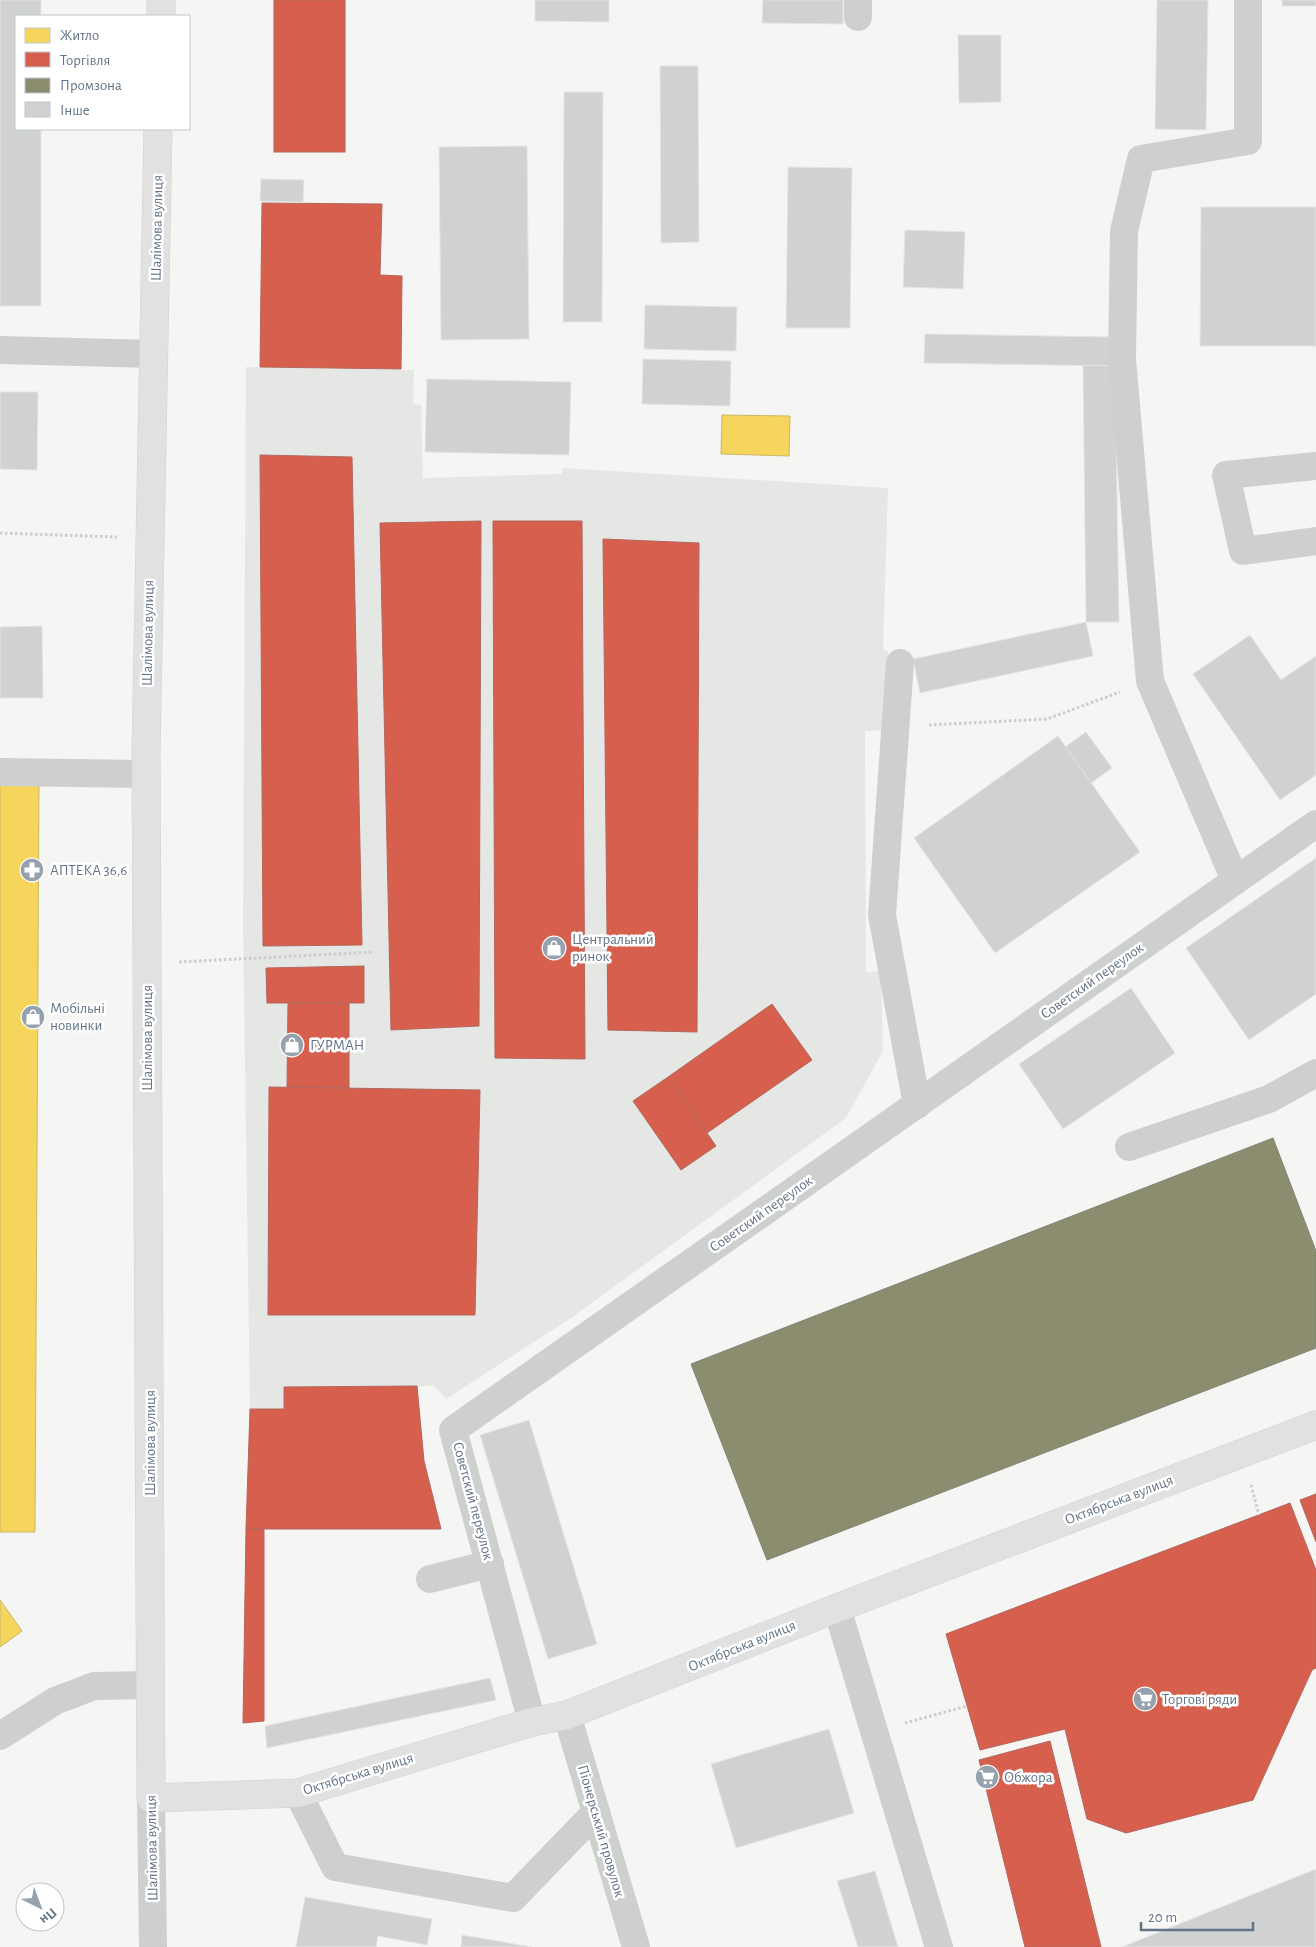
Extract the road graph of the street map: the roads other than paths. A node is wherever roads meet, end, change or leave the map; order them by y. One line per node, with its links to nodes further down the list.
1 (161, 0): 3 (main road)
2 (1248, 0): 13 (street)
3 (161, 15)
4 (158, 130): 6 (main road, Шалімова вулиця)
5 (0, 350): 6 (street)
6 (154, 354): 11 (main road, Шалімова вулиця)
7 (1316, 466): 8 (street)
8 (1316, 541)
9 (900, 663): 15 (street)
10 (0, 772): 11 (street)
11 (146, 774): 21 (main road, Шалімова вулиця)
12 (1316, 824): 13 (street, Советский переулок)
13 (1235, 880): 15 (street, Советский переулок)
14 (1316, 1073): 16 (street)
15 (916, 1104): 18 (street, Советский переулок)
16 (1129, 1147)
17 (1316, 1425): 20 (main road, Октябрська вулиця)
18 (490, 1564): 19 (street); 23 (street, Советский переулок)
19 (430, 1579)
20 (837, 1608): 22 (main road, Октябрська вулиця); 30 (street)
21 (151, 1685): 24 (street); 26 (main road, Шалімова вулиця)
22 (567, 1715): 23 (main road, Октябрська вулиця); 27 (street, Піонерський провулок)
23 (532, 1722): 25 (main road, Октябрська вулиця)
24 (0, 1736)
25 (298, 1793): 26 (main road, Октябрська вулиця); 27 (street)
26 (151, 1798): 28 (street, Шалімова вулиця)
27 (596, 1812): 29 (street, Піонерський провулок)
28 (153, 1947)
29 (636, 1947)
30 (939, 1947)

